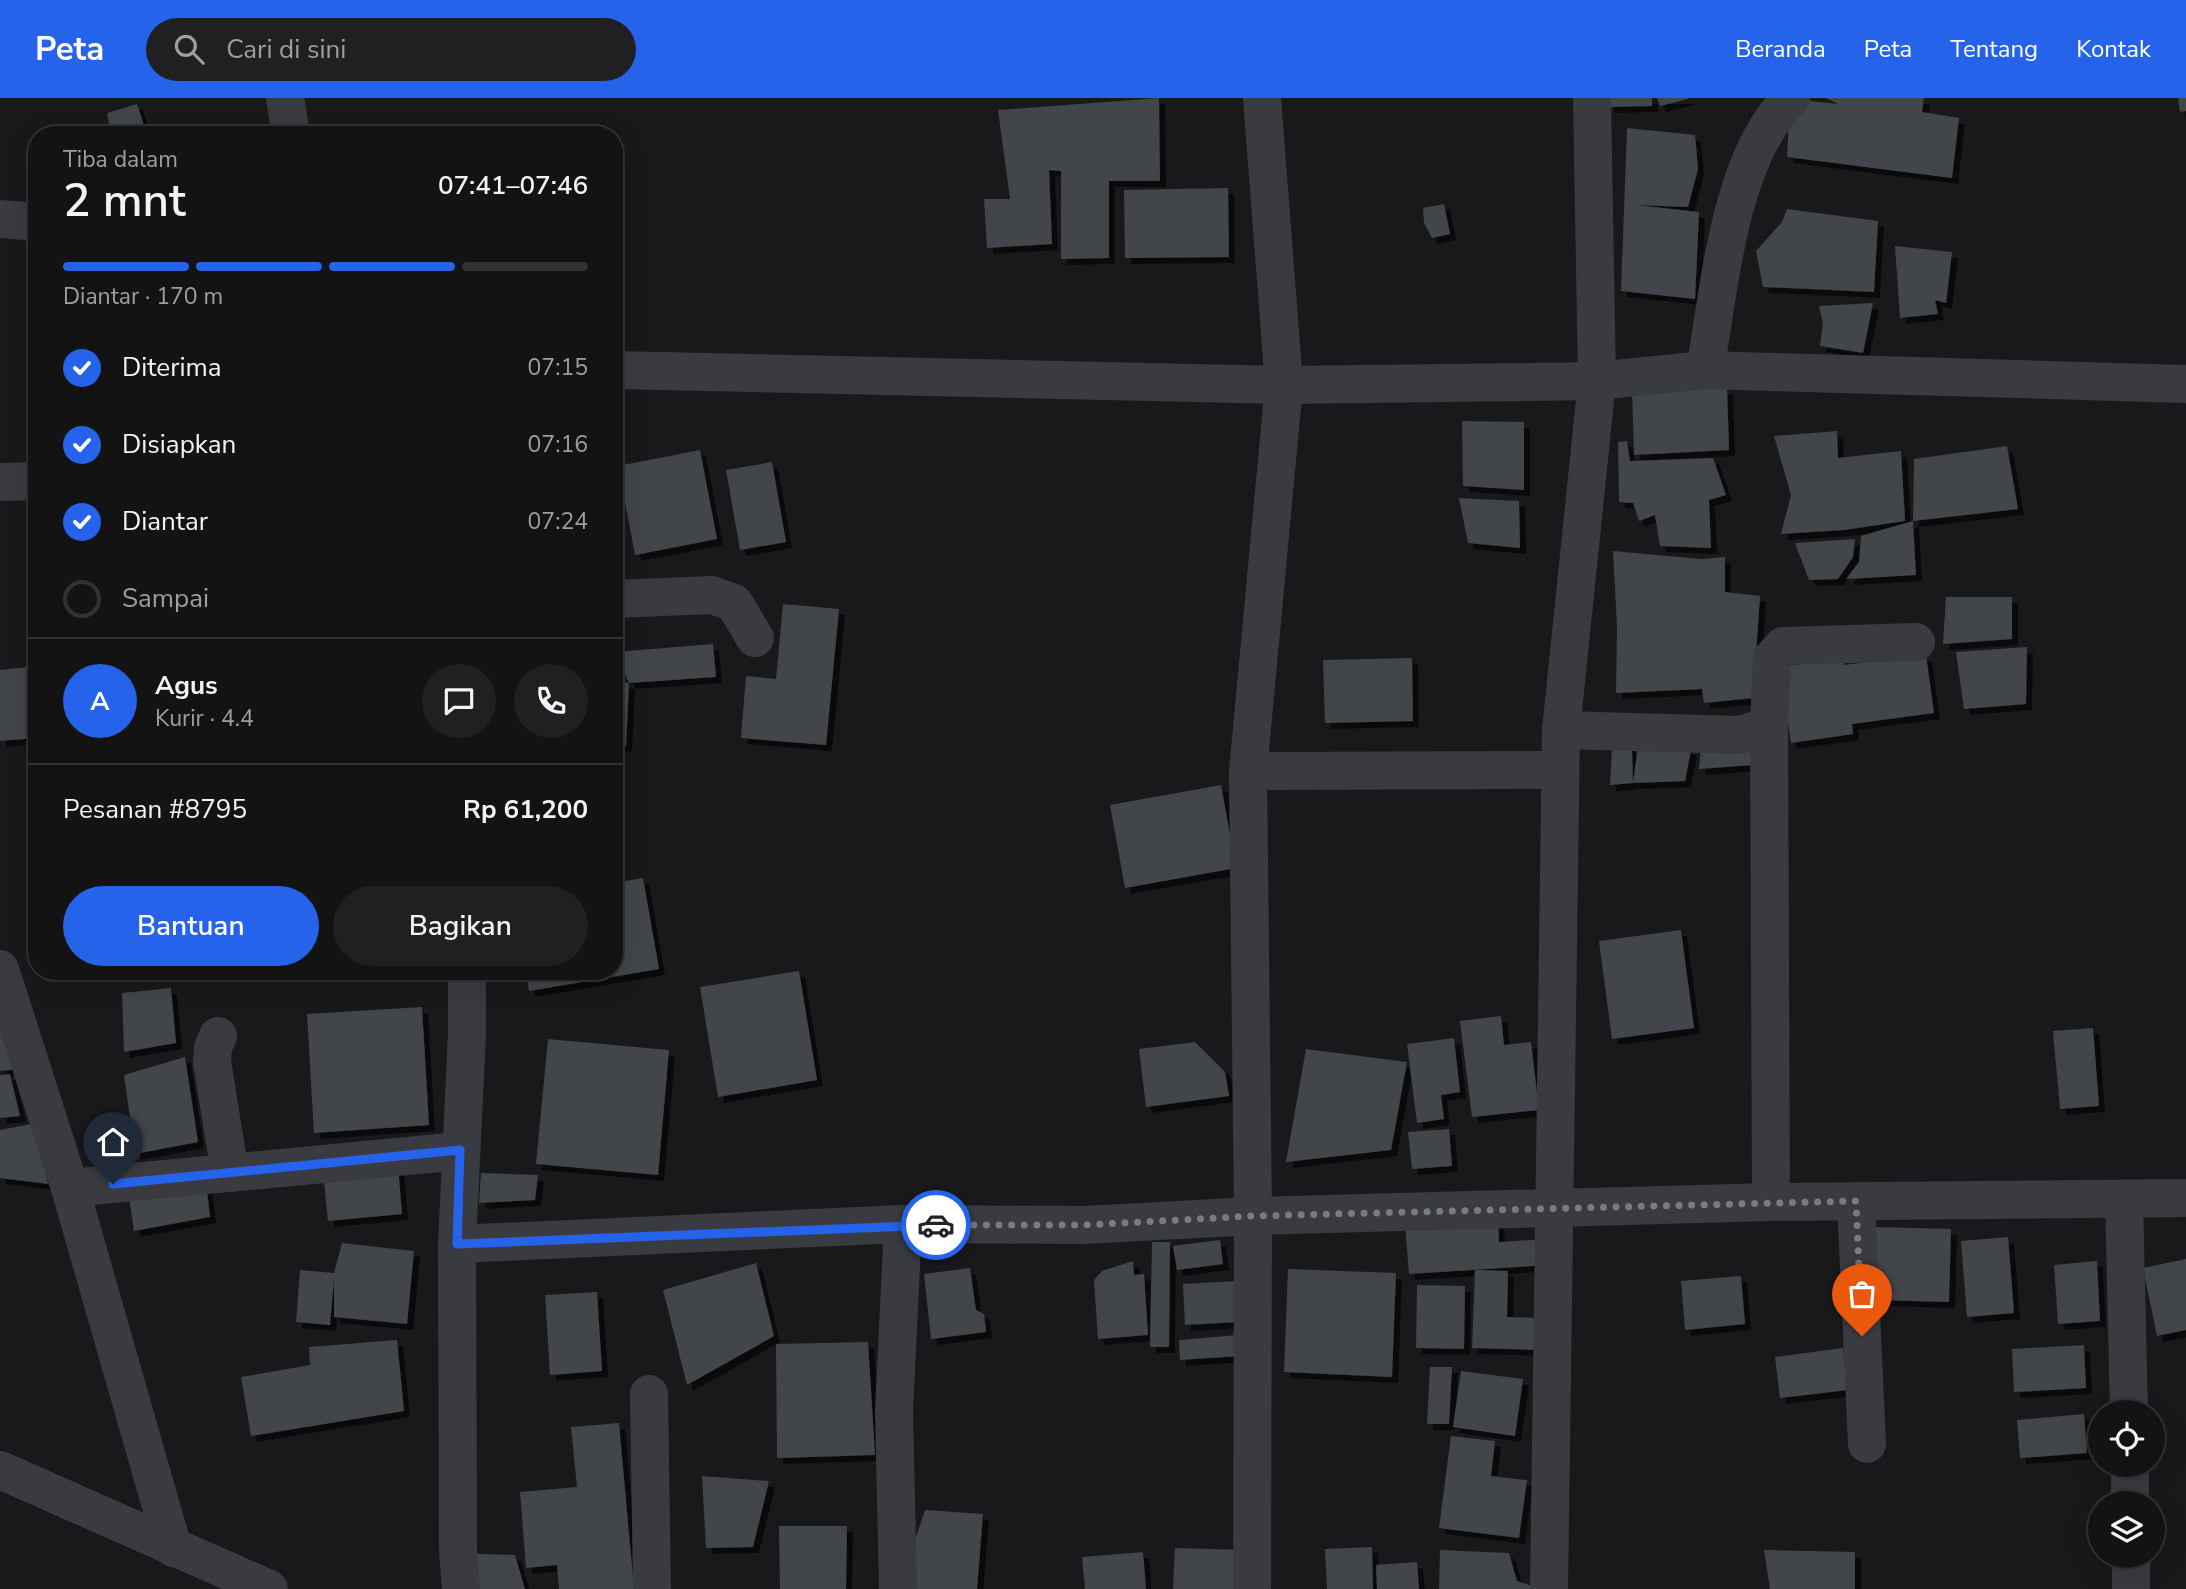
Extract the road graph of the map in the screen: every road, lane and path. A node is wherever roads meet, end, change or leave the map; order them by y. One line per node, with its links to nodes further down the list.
1 (285, 98): 5 (street)
2 (1262, 98): 12 (street)
3 (1592, 98): 10 (street)
4 (1791, 98): 9 (street)
5 (290, 126)
6 (0, 219): 7 (street)
7 (28, 221)
8 (623, 370): 12 (street)
9 (1704, 370): 10 (street); 11 (street)
10 (1597, 381): 12 (street); 19 (street)
11 (2186, 384)
12 (1284, 385): 21 (street)
13 (28, 481): 14 (street)
14 (0, 482)
15 (623, 599): 16 (street)
16 (754, 638)
17 (1916, 642): 18 (street)
18 (1769, 726): 19 (street); 31 (street)
19 (1561, 730): 20 (street)
20 (1560, 770): 21 (street); 32 (street)
21 (1248, 771): 33 (street)
22 (0, 969): 27 (street)
23 (467, 980): 25 (street)
24 (218, 1037): 26 (street)
25 (460, 1150): 26 (street); 35 (street)
26 (230, 1173): 27 (street)
27 (70, 1188): 40 (street)
28 (2186, 1198): 29 (street)
29 (2124, 1199): 30 (street); 37 (street)
30 (1856, 1201): 31 (street); 38 (street)
31 (1771, 1202): 32 (street)
32 (1552, 1209): 33 (street); 47 (street)
33 (1253, 1216): 34 (street); 46 (street)
34 (903, 1224): 35 (street); 45 (street)
35 (457, 1244): 43 (street)
36 (649, 1394): 44 (street)
37 (2129, 1400)
38 (1867, 1444)
39 (0, 1470): 40 (street)
40 (173, 1548): 42 (street)
41 (2131, 1568): 48 (street)
42 (269, 1589)
43 (461, 1589)
44 (652, 1589)
45 (898, 1589)
46 (1252, 1589)
47 (1549, 1589)
48 (2131, 1589)

